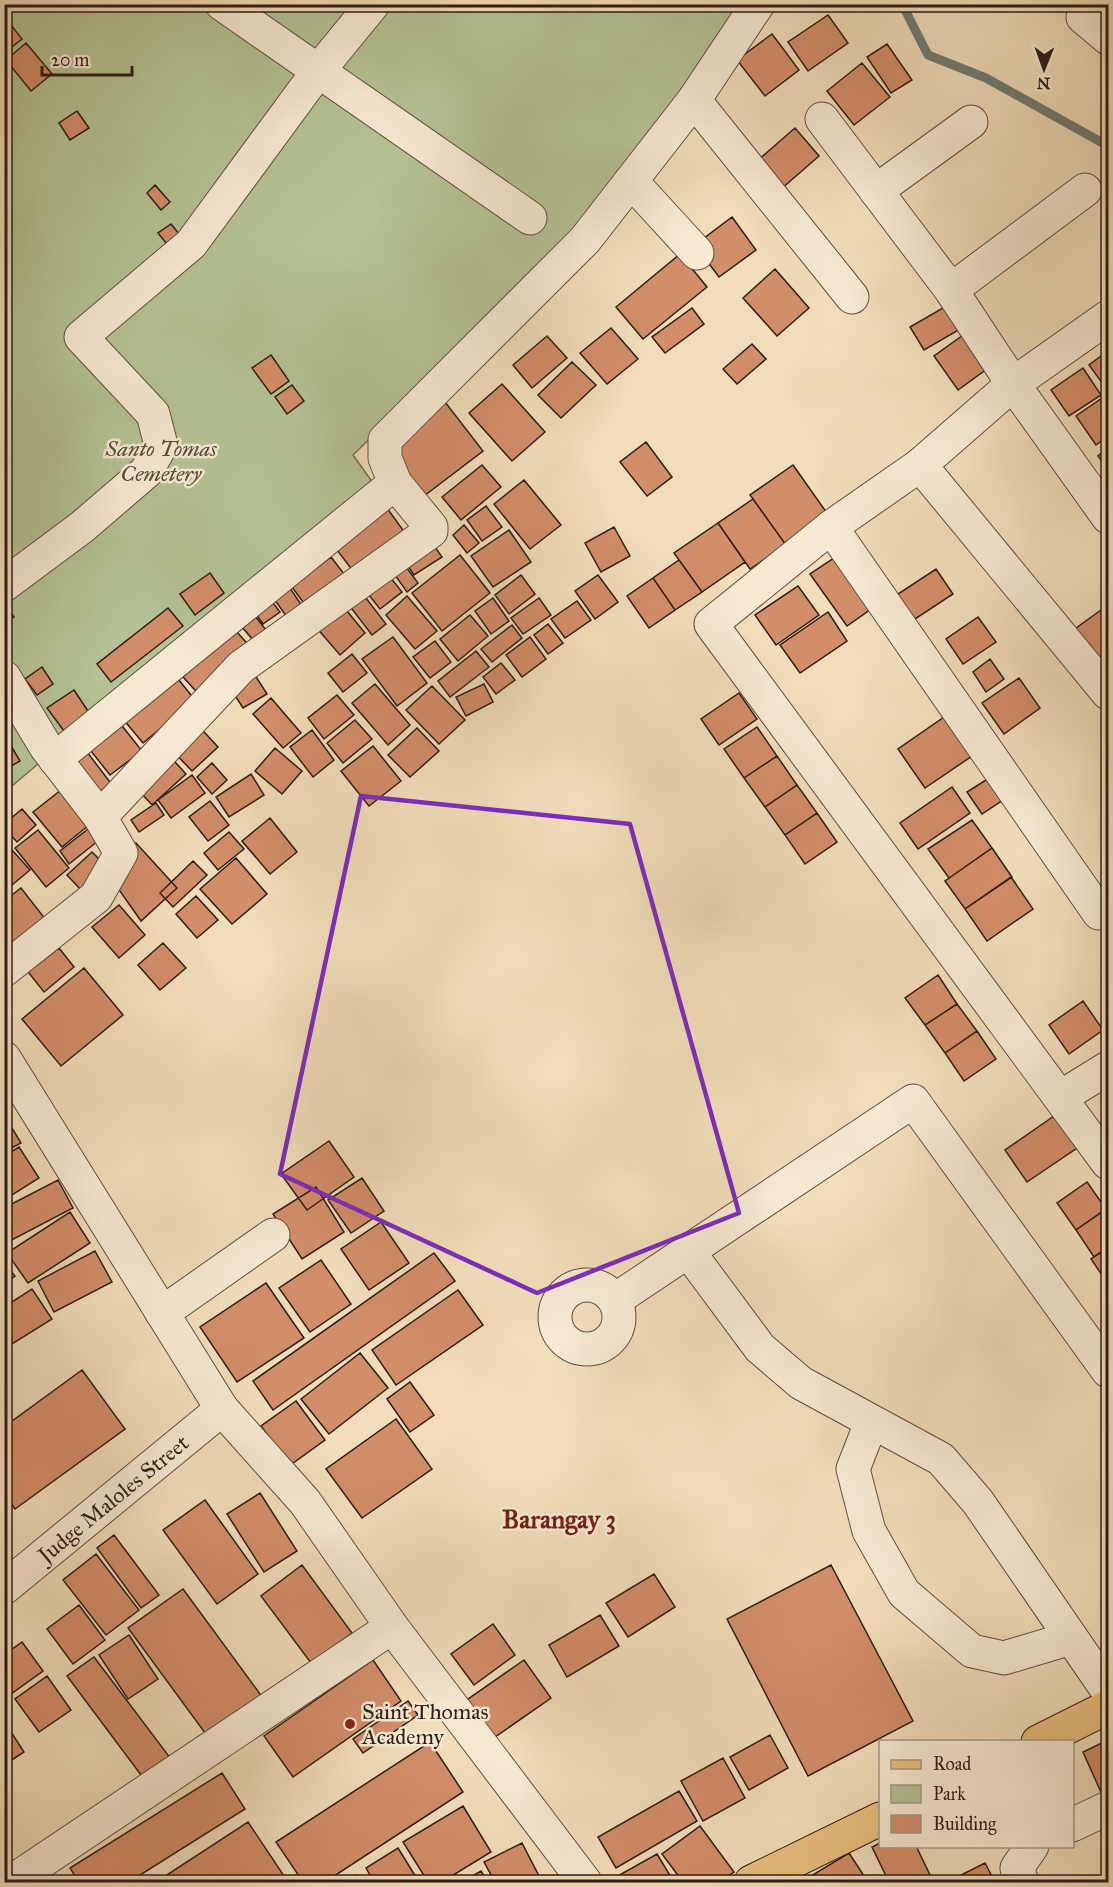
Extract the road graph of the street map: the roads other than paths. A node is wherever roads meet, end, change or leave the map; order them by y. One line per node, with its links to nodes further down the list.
1 (222, 4): 6 (street)
2 (373, 4): 6 (street)
3 (758, 4): 7 (street)
4 (1108, 15): 5 (street)
5 (1108, 38)
6 (319, 70): 13 (street); 23 (street)
7 (694, 100): 10 (street); 16 (street)
8 (822, 119): 12 (street)
9 (971, 122): 12 (street)
10 (631, 180): 14 (street); 20 (street)
11 (1085, 190): 15 (street)
12 (876, 191): 15 (street)
13 (530, 218)
14 (697, 253)
15 (951, 290): 18 (street)
16 (852, 297)
17 (1108, 317): 18 (street)
18 (1012, 384): 19 (street); 21 (street)
19 (920, 465): 22 (street); 25 (street)
20 (395, 483): 26 (street); 27 (street)
21 (1108, 517)
22 (831, 527): 28 (street); 32 (street)
23 (4, 585)
24 (4, 677): 26 (street)
25 (1108, 693)
26 (55, 759): 27 (street)
27 (100, 817): 29 (street)
28 (1108, 906)
29 (4, 970)
30 (4, 1058): 37 (street)
31 (1108, 1068): 32 (street)
32 (1061, 1097): 33 (street)
33 (1108, 1163)
34 (273, 1235): 37 (street)
35 (688, 1251): 36 (street); 38 (street); 40 (street)
36 (615, 1300)
37 (162, 1313): 39 (street)
38 (1108, 1371)
39 (222, 1409): 41 (street, Judge Maloles Street); 42 (street)
40 (872, 1423): 43 (street); 43 (street)
41 (4, 1588)
42 (392, 1627): 51 (street); 52 (street)
43 (1071, 1638): 44 (street)
44 (1108, 1691)
45 (1108, 1707): 46 (main road)
46 (1042, 1740)
47 (1108, 1808): 49 (street)
48 (879, 1819): 53 (main road)
49 (1074, 1824)
50 (1031, 1848): 54 (street)
51 (11, 1882)
52 (585, 1882)
53 (751, 1882)
54 (1022, 1882)

